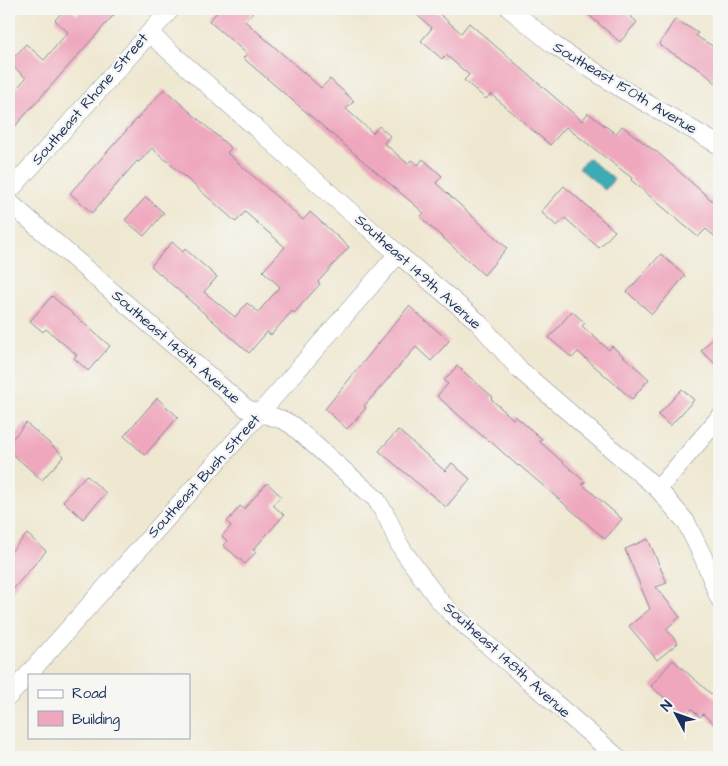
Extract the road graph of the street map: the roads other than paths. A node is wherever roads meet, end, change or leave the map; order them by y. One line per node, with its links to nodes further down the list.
1 (171, 9): 3 (street, Southeast Rhone Street)
2 (510, 9): 4 (street, Southeast 150th Avenue)
3 (149, 33): 5 (street, Southeast Rhone Street); 7 (street, Southeast 149th Avenue)
4 (719, 145)
5 (9, 187)
6 (9, 202): 8 (street, Southeast 148th Avenue)
7 (398, 254): 8 (street, Southeast Bush Street); 10 (street, Southeast 149th Avenue)
8 (260, 413): 12 (street, Southeast Bush Street); 15 (street, Southeast 148th Avenue)
9 (719, 418): 10 (street)
10 (658, 489): 11 (street, Southeast 149th Avenue)
11 (719, 598)
12 (29, 674)
13 (28, 675): 14 (street, Southeast Bush Street)
14 (9, 696)
15 (617, 757)

